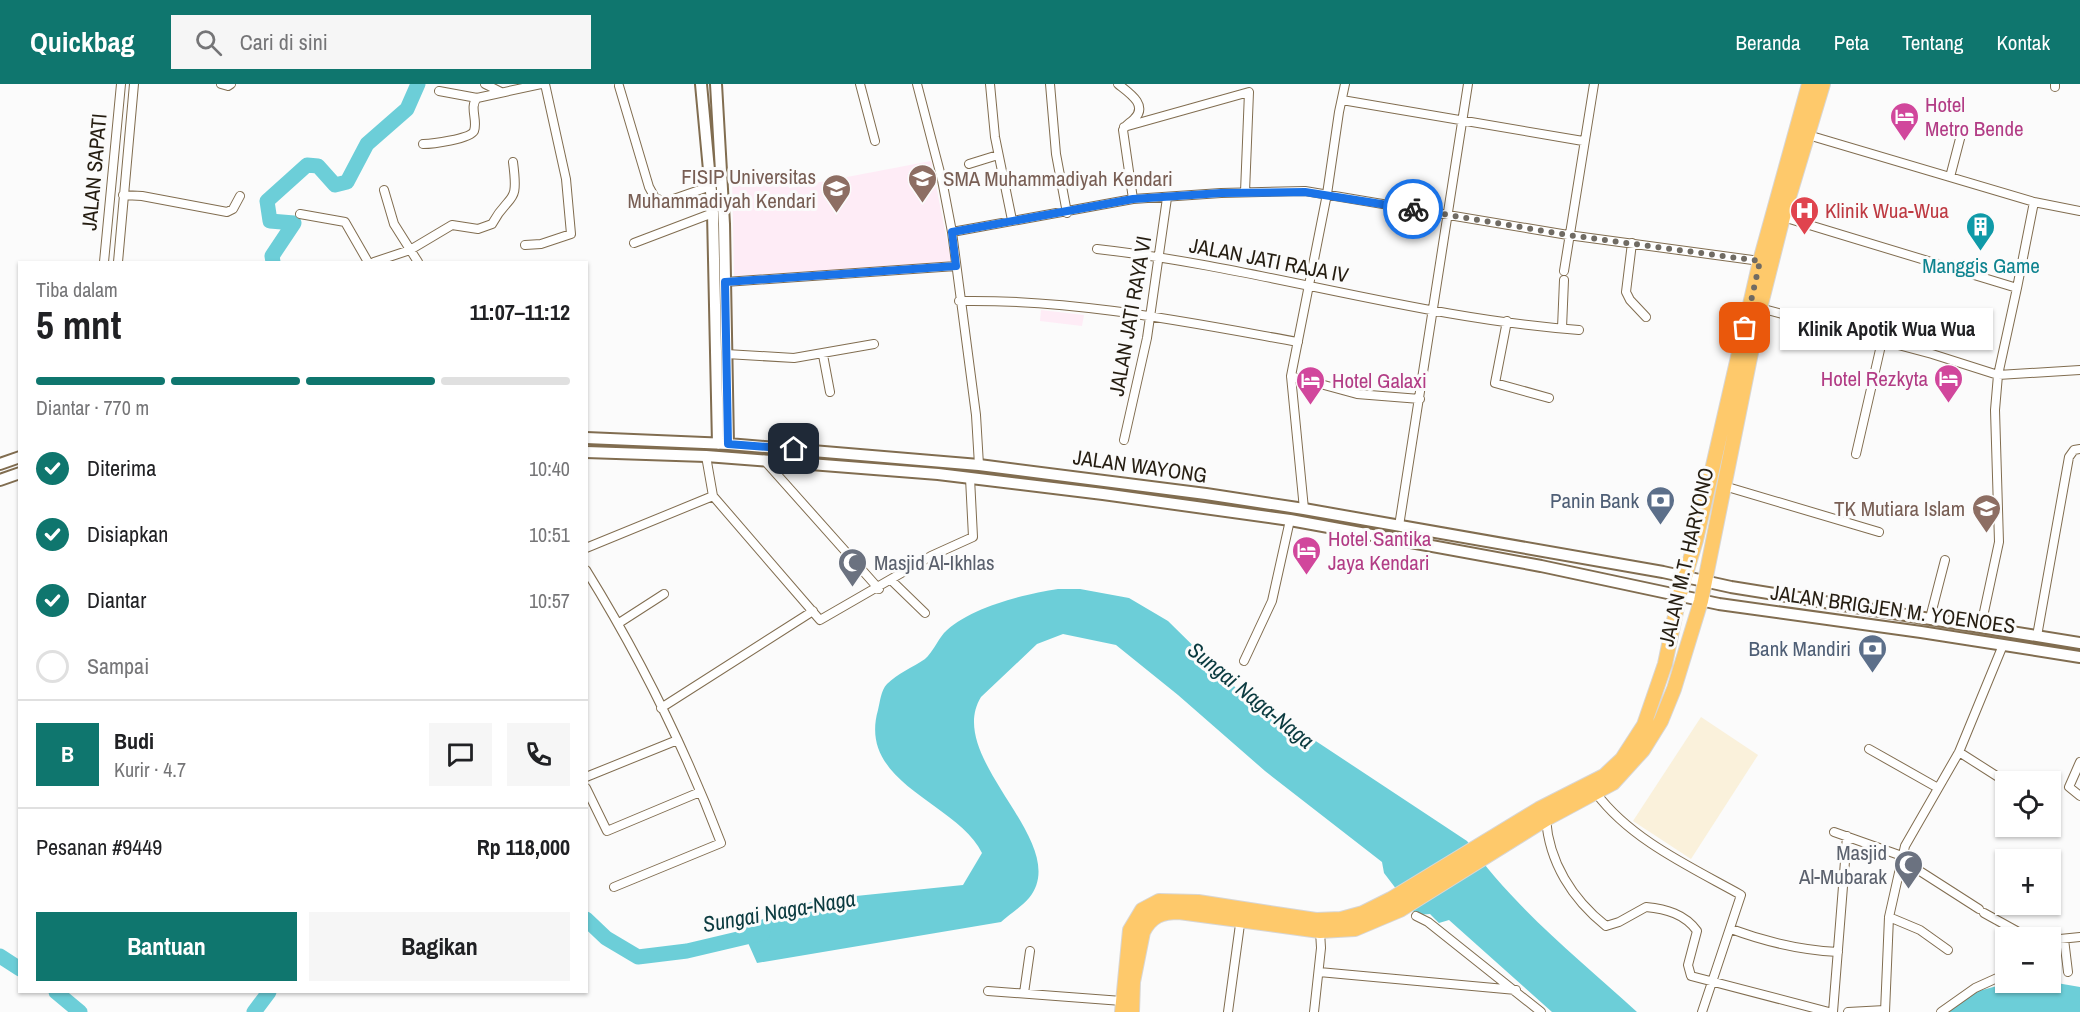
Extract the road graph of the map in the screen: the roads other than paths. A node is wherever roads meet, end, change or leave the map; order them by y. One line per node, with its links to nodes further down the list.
1 (121, 84): 27 (street, JALAN SAPATI)
2 (134, 84): 28 (street, JALAN SAPATI)
3 (221, 84): 4 (street)
4 (231, 84)
5 (485, 84): 21 (street)
6 (543, 84): 21 (street); 57 (street)
7 (701, 84): 37 (main road)
8 (716, 84): 70 (main road)
9 (860, 84): 30 (street)
10 (917, 84): 53 (street)
11 (990, 84): 33 (street)
12 (1050, 84): 48 (street)
13 (1118, 84): 25 (street)
14 (1345, 84): 23 (street)
15 (1468, 84): 24 (street)
16 (1594, 84): 31 (street)
17 (1809, 84): 66 (highway, JALAN M.T. HARYONO)
18 (1823, 84): 29 (highway, JALAN M.T. HARYONO)
19 (619, 86): 37 (street)
20 (440, 91): 22 (street)
21 (501, 92): 22 (street)
22 (477, 98): 32 (street)
23 (1342, 100): 24 (street); 40 (street)
24 (1461, 121): 31 (street); 50 (street)
25 (1124, 127): 39 (street); 44 (street)
26 (1962, 131): 36 (street)
27 (115, 132): 28 (street); 61 (street, JALAN SAPATI)
28 (129, 133): 41 (street, JALAN SAPATI)
29 (1808, 135): 36 (street); 51 (highway, JALAN M.T. HARYONO)
30 (875, 141)
31 (1583, 141): 54 (street)
32 (423, 144)
33 (998, 155): 35 (street); 52 (street)
34 (513, 162): 59 (street)
35 (969, 164)
36 (1950, 177): 45 (street)
37 (711, 186): 47 (main road)
38 (384, 190): 59 (street)
39 (1245, 192): 40 (street); 43 (street)
40 (1328, 194): 50 (street); 71 (street)
41 (123, 195): 42 (street); 62 (street, JALAN SAPATI)
42 (240, 196)
43 (1167, 198): 44 (street); 60 (street, JALAN JATI RAYA VI)
44 (1133, 199): 48 (street)
45 (2034, 202): 46 (street); 72 (street)
46 (2080, 211)
47 (713, 213): 55 (street); 93 (main road)
48 (1067, 213): 52 (street)
49 (300, 214): 63 (street)
50 (1448, 216): 54 (street); 75 (street)
51 (1783, 218): 72 (street); 74 (highway, JALAN M.T. HARYONO)
52 (1012, 220): 53 (street)
53 (952, 232): 67 (street)
54 (1568, 235): 56 (street); 68 (street)
55 (634, 243)
56 (1632, 243): 66 (street); 77 (street)
57 (525, 245)
58 (1097, 249): 60 (street, JALAN JATI RAJA IV)
59 (410, 250): 64 (street); 65 (street)
60 (1160, 257): 71 (street, JALAN JATI RAJA IV); 76 (street, JALAN JATI RAYA VI)
61 (104, 261)
62 (117, 261)
63 (367, 261)
64 (377, 261)
65 (417, 261)
66 (1760, 261): 115 (highway, JALAN M.T. HARYONO)
67 (956, 266): 70 (street); 73 (street)
68 (1564, 271)
69 (1564, 280): 79 (street)
70 (725, 282): 84 (main road)
71 (1309, 286): 75 (street, JALAN JATI RAJA IV); 82 (street)
72 (2017, 288): 87 (street)
73 (959, 301): 76 (street); 102 (street)
74 (1760, 308): 81 (street); 106 (highway, JALAN M.T. HARYONO)
75 (1434, 309): 78 (street, JALAN JATI RAJA IV); 91 (street)
76 (1149, 316): 82 (street); 94 (street, JALAN JATI RAYA VI)
77 (1646, 316)
78 (1507, 321): 79 (street, JALAN JATI RAJA IV); 90 (street)
79 (1562, 328): 80 (street, JALAN JATI RAJA IV)
80 (1579, 330)
81 (1882, 341): 87 (street); 97 (street)
82 (1298, 342): 88 (street)
83 (874, 344): 85 (street)
84 (726, 354): 85 (street); 93 (main road)
85 (823, 355): 89 (street)
86 (2080, 370): 87 (street)
87 (1998, 375): 126 (street)
88 (1291, 376): 91 (street); 108 (street)
89 (830, 392)
90 (1549, 398)
91 (1420, 399): 110 (street)
92 (588, 438): 93 (main road, JALAN WAYONG)
93 (723, 440): 102 (main road, JALAN WAYONG)
94 (1124, 440)
95 (2080, 449): 127 (street)
96 (588, 452): 98 (main road, JALAN WAYONG)
97 (1856, 454)
98 (706, 456): 100 (main road, JALAN WAYONG); 107 (street)
99 (18, 458): 101 (main road)
100 (764, 460): 104 (main road, JALAN WAYONG); 118 (street)
101 (0, 464)
102 (979, 465): 108 (main road, JALAN WAYONG)
103 (18, 474): 105 (main road)
104 (970, 478): 109 (main road, JALAN WAYONG); 116 (street)
105 (0, 480)
106 (1724, 486): 111 (street); 117 (highway, JALAN M.T. HARYONO)
107 (713, 496): 112 (street); 122 (street)
108 (1304, 509): 110 (main road, JALAN WAYONG)
109 (1290, 520): 120 (main road, JALAN WAYONG); 132 (street)
110 (1399, 526): 115 (main road, JALAN WAYONG)
111 (1878, 532)
112 (588, 547)
113 (1945, 560): 124 (street)
114 (588, 573): 125 (street)
115 (1684, 576): 117 (main road, JALAN BRIGJEN M. YOENOES); 120 (highway, JALAN M.T. HARYONO)
116 (892, 581): 118 (street); 123 (street)
117 (1706, 581): 121 (highway, JALAN M.T. HARYONO); 124 (main road, JALAN BRIGJEN M. YOENOES)
118 (879, 589): 122 (street)
119 (664, 594): 125 (street)
120 (1678, 597): 121 (main road, JALAN BRIGJEN M. YOENOES); 148 (highway, JALAN M.T. HARYONO)
121 (1701, 601): 129 (main road, JALAN BRIGJEN M. YOENOES); 143 (highway, JALAN M.T. HARYONO)
122 (813, 610): 133 (street)
123 (925, 614)
124 (1930, 618): 126 (main road, JALAN BRIGJEN M. YOENOES)
125 (619, 623): 133 (street)
126 (1981, 626): 127 (main road, JALAN BRIGJEN M. YOENOES)
127 (2037, 636): 128 (main road, JALAN BRIGJEN M. YOENOES); 130 (main road)
128 (2080, 643)
129 (2003, 645): 130 (main road, JALAN BRIGJEN M. YOENOES); 136 (street)
130 (2035, 650): 131 (main road, JALAN BRIGJEN M. YOENOES)
131 (2080, 657)
132 (1244, 661)
133 (661, 708): 134 (street)
134 (675, 741): 139 (street); 142 (street)
135 (1869, 749): 140 (street)
136 (1959, 752): 138 (street); 140 (street)
137 (2080, 762): 144 (street)
138 (1995, 775)
139 (588, 776)
140 (1938, 788): 149 (street)
141 (588, 792): 142 (street)
142 (700, 792): 150 (street)
143 (1596, 792): 145 (highway, JALAN M.T. HARYONO); 156 (street)
144 (2080, 796)
145 (1546, 819): 148 (highway, JALAN M.T. HARYONO); 167 (street)
146 (1834, 832): 147 (street)
147 (1847, 836): 149 (street); 163 (street)
148 (1481, 851): 151 (highway, JALAN M.T. HARYONO)
149 (1901, 858): 154 (street); 155 (street)
150 (614, 887)
151 (1396, 904): 152 (highway); 157 (highway)
152 (1241, 914): 157 (highway); 171 (highway); 173 (highway); 174 (street)
153 (1416, 916): 168 (street)
154 (1889, 917): 161 (street); 172 (street)
155 (2013, 927)
156 (1731, 928): 163 (street); 167 (street)
157 (1320, 931): 164 (street)
158 (2080, 937): 160 (street)
159 (2061, 939): 160 (street)
160 (2064, 939): 165 (street)
161 (1948, 950)
162 (1030, 951): 170 (street)
163 (1838, 952): 178 (street)
164 (1318, 972): 168 (street); 175 (street)
165 (2068, 972)
166 (1995, 979): 180 (street)
167 (1714, 984): 177 (street); 178 (street)
168 (1516, 990): 176 (street)
169 (988, 991): 170 (street)
170 (1024, 993): 171 (street)
171 (1122, 1006)
172 (1885, 1011): 179 (street)
173 (1132, 1012)
174 (1228, 1012)
175 (1314, 1012)
176 (1541, 1012)
177 (1702, 1012)
178 (1831, 1012)
179 (1848, 1012)
180 (1941, 1012)

